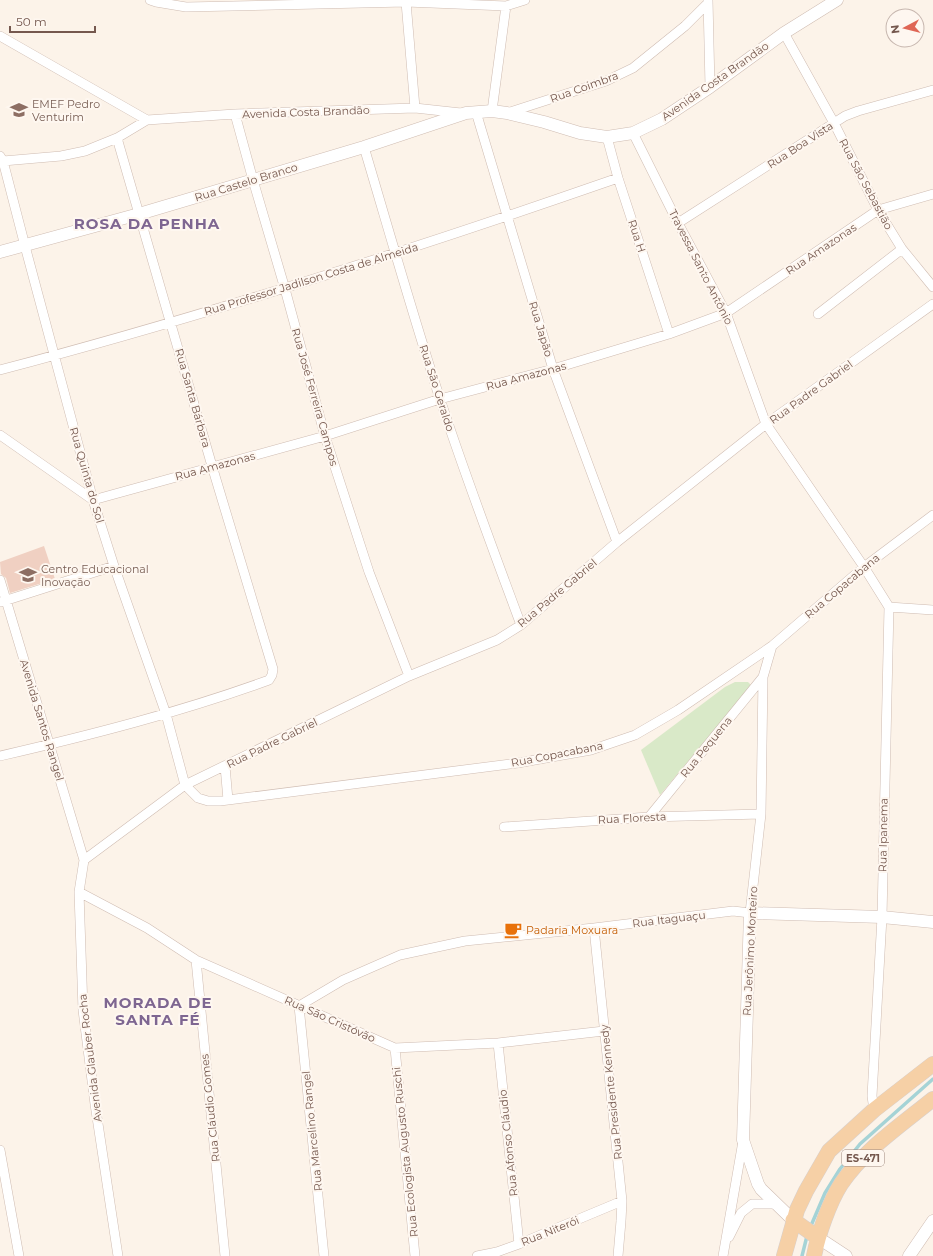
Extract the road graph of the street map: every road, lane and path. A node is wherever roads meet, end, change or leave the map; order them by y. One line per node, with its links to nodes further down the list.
1 (150, 0): 5 (street)
2 (525, 0): 6 (street)
3 (837, 0): 7 (street, Avenida Costa Brandão)
4 (708, 1): 9 (street); 14 (street, Rua Coimbra)
5 (406, 2): 6 (street); 11 (street)
6 (506, 6): 12 (street)
7 (784, 33): 9 (street, Avenida Costa Brandão); 17 (street, Rua São Sebastião)
8 (0, 36): 16 (street)
9 (710, 87): 18 (street, Avenida Costa Brandão)
10 (933, 90): 17 (street, Rua Boa Vista)
11 (415, 108): 13 (street, Avenida Costa Brandão); 15 (street, Avenida Costa Brandão)
12 (492, 111): 13 (street, Rua Castelo Branco); 14 (street, Avenida Costa Brandão)
13 (471, 112): 21 (street, Rua Castelo Branco); 28 (street, Rua Japão)
14 (508, 113): 19 (street, Avenida Costa Brandão)
15 (236, 114): 16 (street, Avenida Costa Brandão); 24 (street, Rua José Ferreira Campos)
16 (147, 120): 20 (street)
17 (834, 123): 26 (street, Rua São Sebastião); 29 (street, Rua Boa Vista)
18 (633, 133): 19 (street, Avenida Costa Brandão); 29 (street, Travessa Santo Antônio)
19 (607, 137): 23 (street, Rua H)
20 (117, 138): 22 (street); 27 (street, Rua Santa Bárbara)
21 (364, 146): 24 (street, Rua Castelo Branco); 33 (street, Rua São Geraldo)
22 (2, 158): 30 (street, Rua Quinta do Sol)
23 (618, 178): 28 (street, Rua Professor Jadilson Costa de Almeida); 40 (street, Rua H)
24 (253, 180): 27 (street, Rua Castelo Branco); 35 (street, Rua José Ferreira Campos)
25 (933, 194): 26 (street, Rua Amazonas)
26 (878, 210): 31 (street, Rua São Sebastião); 37 (street, Rua Amazonas)
27 (139, 214): 30 (street, Rua Castelo Branco); 39 (street, Rua Santa Bárbara)
28 (507, 217): 33 (street, Rua Professor Jadilson Costa de Almeida); 42 (street, Rua Japão)
29 (678, 223): 37 (street, Travessa Santo Antônio)
30 (24, 246): 32 (street, Rua Castelo Branco); 41 (street, Rua Quinta do Sol)
31 (902, 249): 34 (street, Rua São Sebastião); 38 (street)
32 (0, 252)
33 (395, 253): 35 (street, Rua Professor Jadilson Costa de Almeida); 44 (street, Rua São Geraldo)
34 (933, 287)
35 (285, 288): 39 (street, Rua Professor Jadilson Costa de Almeida); 47 (street, Rua José Ferreira Campos)
36 (933, 304): 45 (street, Rua Padre Gabriel)
37 (726, 313): 40 (street, Rua Amazonas); 45 (street, Travessa Santo Antônio)
38 (818, 314)
39 (171, 322): 41 (street, Rua Professor Jadilson Costa de Almeida); 48 (street, Rua Santa Bárbara)
40 (669, 334): 42 (street, Rua Amazonas)
41 (54, 355): 43 (street, Rua Professor Jadilson Costa de Almeida); 49 (street, Rua Quinta do Sol)
42 (553, 369): 44 (street, Rua Amazonas); 51 (street, Rua Japão)
43 (0, 370)
44 (440, 399): 47 (street, Rua Amazonas); 58 (street, Rua São Geraldo)
45 (766, 424): 51 (street, Rua Padre Gabriel); 53 (street, Travessa Santo Antônio)
46 (0, 435): 49 (street)
47 (325, 436): 48 (street, Rua Amazonas); 60 (street, Rua José Ferreira Campos)
48 (212, 466): 49 (street, Rua Amazonas); 62 (street, Rua Santa Bárbara)
49 (93, 500): 52 (street, Rua Quinta do Sol)
50 (933, 515): 53 (street, Rua Copacabana)
51 (617, 542): 58 (street, Rua Padre Gabriel)
52 (114, 566): 55 (street); 62 (street, Rua Quinta do Sol)
53 (864, 567): 56 (street); 59 (street, Rua Copacabana)
54 (0, 580): 55 (street, Avenida Santos Rangel)
55 (3, 602): 63 (street, Avenida Santos Rangel)
56 (889, 607): 57 (street); 74 (street, Rua Ipanema)
57 (933, 610)
58 (521, 625): 60 (street, Rua Padre Gabriel)
59 (772, 646): 61 (street, Rua Jerônimo Monteiro); 67 (street, Rua Copacabana)
60 (409, 676): 65 (street, Rua Padre Gabriel)
61 (763, 677): 68 (street, Rua Jerônimo Monteiro); 69 (street, Rua Pequena)
62 (166, 714): 63 (street); 66 (street, Rua Quinta do Sol)
63 (50, 744): 64 (street); 71 (street, Avenida Santos Rangel)
64 (0, 756)
65 (225, 766): 66 (street, Rua Padre Gabriel); 67 (street)
66 (185, 785): 67 (street, Rua Copacabana); 71 (street, Rua Padre Gabriel)
67 (228, 800)
68 (761, 814): 69 (street, Rua Floresta); 73 (street, Rua Jerônimo Monteiro)
69 (649, 817): 70 (street, Rua Floresta)
70 (504, 827)
71 (84, 860): 72 (street, Avenida Glauber Rocha)
72 (79, 892): 77 (street, Rua São Cristóvão); 95 (street, Avenida Glauber Rocha)
73 (750, 913): 74 (street, Rua Itaguaçu); 76 (street, Rua Itaguaçu); 85 (street, Rua Jerônimo Monteiro)
74 (882, 918): 75 (street, Rua Itaguaçu); 84 (street, Rua Ipanema)
75 (933, 922)
76 (594, 928): 78 (street, Rua Itaguaçu); 79 (street, Rua Presidente Kennedy)
77 (196, 960): 78 (street, Rua São Cristóvão); 96 (street, Rua Cláudio Gomes)
78 (300, 1006): 81 (street, Rua São Cristóvão); 97 (street, Rua Marcelino Rangel)
79 (604, 1031): 80 (street, Rua São Cristóvão); 87 (street, Rua Presidente Kennedy)
80 (498, 1043): 81 (street, Rua São Cristóvão); 91 (street, Rua Afonso Cláudio)
81 (395, 1048): 98 (street, Rua Ecologista Augusto Ruschi)
82 (933, 1064): 84 (main road, ES-471)
83 (933, 1099): 90 (main road, ES-471)
84 (874, 1110): 90 (main road, ES-471)
85 (743, 1140): 88 (street); 92 (street, Rua Jerônimo Monteiro)
86 (0, 1150): 94 (street)
87 (622, 1201): 91 (street, Rua Niterói); 100 (street, Rua Presidente Kennedy)
88 (775, 1204): 90 (street); 92 (street)
89 (933, 1221): 104 (street)
90 (805, 1229): 101 (main road, ES-471); 102 (main road, ES-471); 103 (street)
91 (518, 1244): 93 (street, Rua Niterói)
92 (724, 1252)
93 (498, 1254): 99 (street, Rua Niterói)
94 (19, 1256)
95 (118, 1256)
96 (225, 1256)
97 (324, 1256)
98 (415, 1256)
99 (477, 1256)
100 (618, 1256)
101 (784, 1256)
102 (814, 1256)
103 (846, 1256)
104 (909, 1256)

